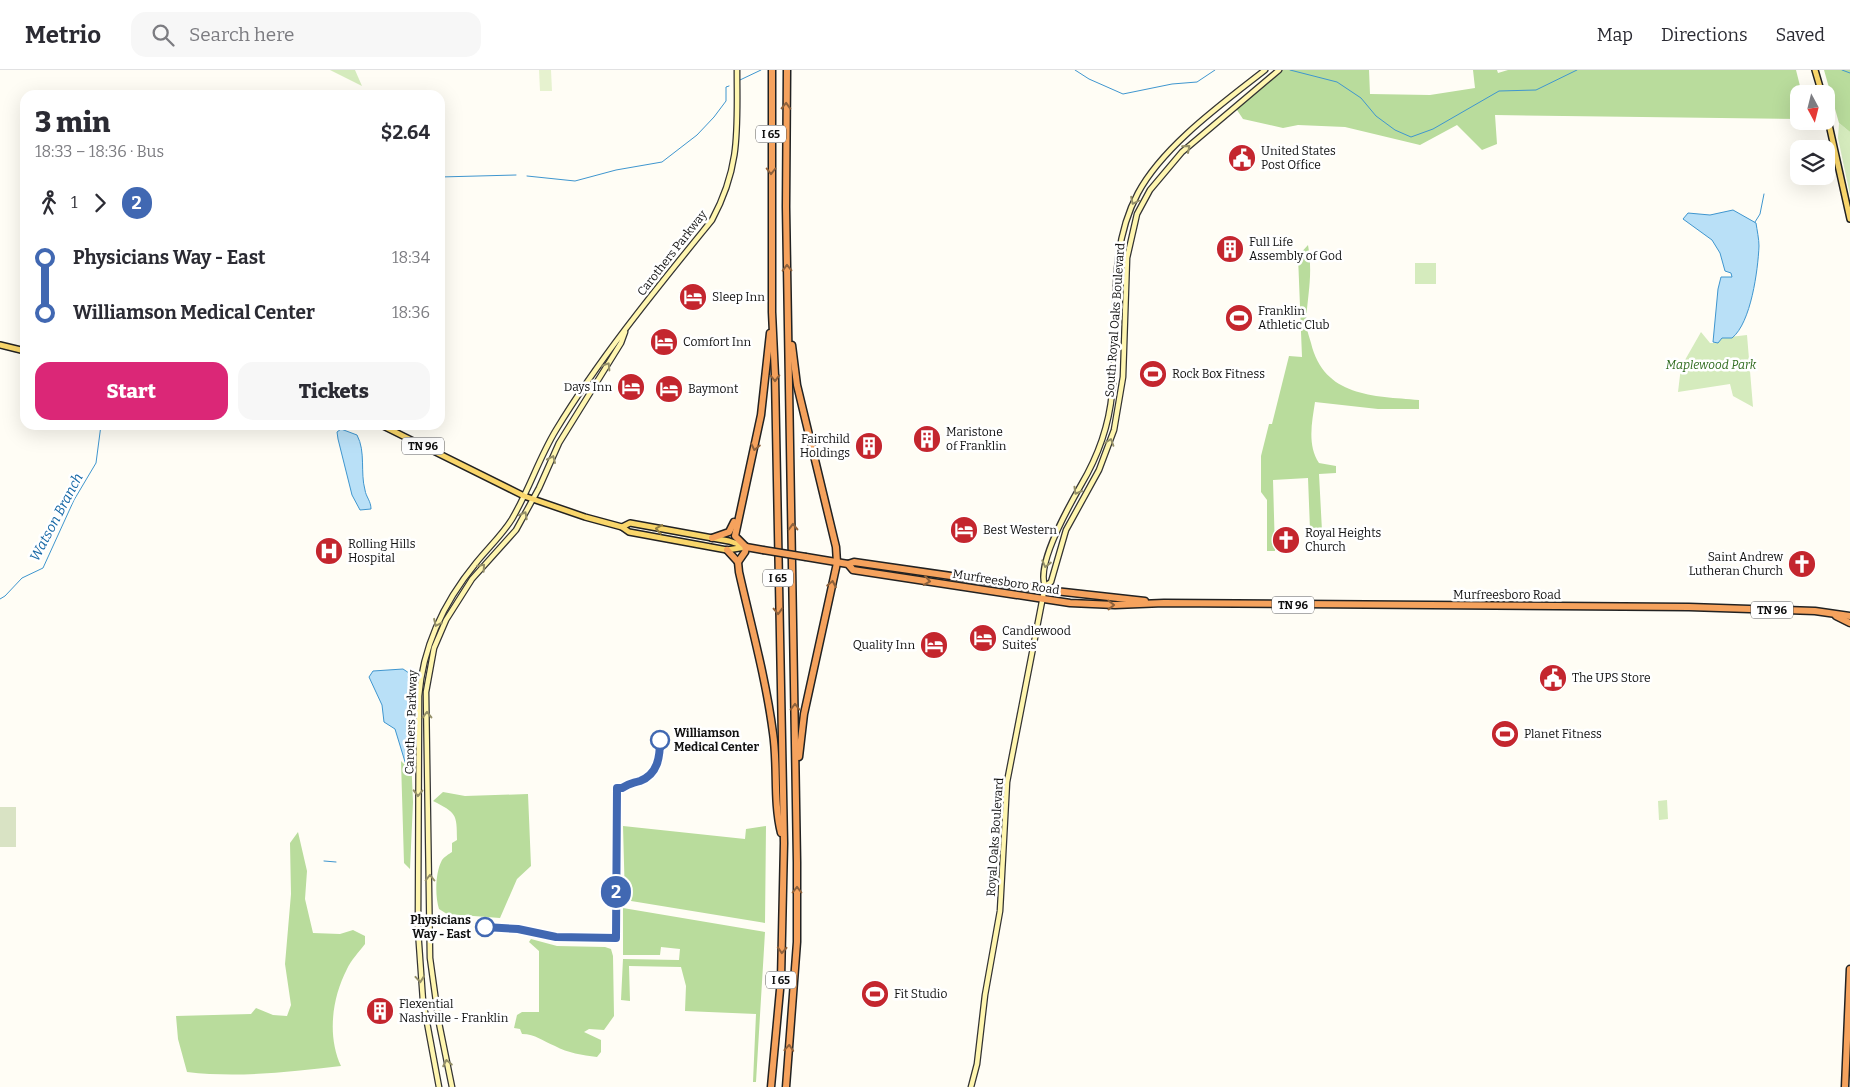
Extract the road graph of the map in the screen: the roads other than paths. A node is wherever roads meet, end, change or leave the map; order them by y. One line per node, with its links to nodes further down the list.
1 (737, 70): 10 (main road, Carothers Parkway)
2 (772, 70): 8 (highway, I 65, one-way to 8)
3 (787, 70): 9 (highway, I 65, one-way to 3)
4 (1265, 70): 16 (main road, South Royal Oaks Boulevard, one-way to 16)
5 (1279, 70): 17 (main road, South Royal Oaks Boulevard, one-way to 5)
6 (1830, 130): 7 (main road)
7 (1850, 218)
8 (772, 312): 20 (highway, one-way to 20); 36 (highway, I 65, one-way to 36)
9 (788, 317): 26 (highway); 35 (highway, I 65, one-way to 9)
10 (628, 326): 13 (main road, Carothers Parkway); 14 (main road, Carothers Parkway, one-way to 10)
11 (0, 345): 12 (main road)
12 (20, 350)
13 (576, 400): 14 (main road); 18 (main road, Carothers Parkway)
14 (583, 404): 19 (main road, Carothers Parkway, one-way to 14)
15 (391, 430): 18 (main road, Murfreesboro Road / TN 96)
16 (1091, 466): 17 (main road); 28 (main road, South Royal Oaks Boulevard, one-way to 28)
17 (1099, 470): 28 (main road, South Royal Oaks Boulevard)
18 (524, 496): 19 (main road, Murfreesboro Road / TN 96); 38 (main road, Carothers Parkway, one-way to 38)
19 (533, 500): 21 (main road, Murfreesboro Road / TN 96); 39 (main road, Carothers Parkway, one-way to 19)
20 (739, 514): 22 (highway); 23 (highway)
21 (622, 527): 22 (main road, Murfreesboro Road / TN 96, one-way to 21); 24 (main road, Murfreesboro Road)
22 (712, 538): 23 (main road, Murfreesboro Road / TN 96)
23 (746, 547): 24 (main road, Murfreesboro Road); 25 (highway); 26 (highway, Murfreesboro Road / TN 96, bridge)
24 (727, 550): 25 (highway)
25 (738, 562): 36 (highway)
26 (836, 562): 27 (highway, Murfreesboro Road / TN 96); 35 (highway, one-way to 26)
27 (848, 564): 28 (highway, Murfreesboro Road / TN 96); 29 (highway, Murfreesboro Road / TN 96, one-way to 29)
28 (1044, 588): 29 (main road, Royal Oaks Boulevard); 30 (highway, Murfreesboro Road / TN 96)
29 (1042, 599): 30 (highway, Murfreesboro Road / TN 96, one-way to 30); 42 (main road, Royal Oaks Boulevard)
30 (1164, 603): 32 (highway, Murfreesboro Road / TN 96)
31 (1850, 611): 32 (highway)
32 (1824, 612): 33 (highway, Murfreesboro Road / TN 96); 34 (highway)
33 (1850, 616)
34 (1850, 622)
35 (797, 825): 41 (highway, I 65, one-way to 35)
36 (784, 844): 40 (highway, I 65, one-way to 40)
37 (1850, 969): 43 (highway)
38 (439, 1087)
39 (452, 1087)
40 (771, 1087)
41 (786, 1087)
42 (971, 1087)
43 (1845, 1087)

